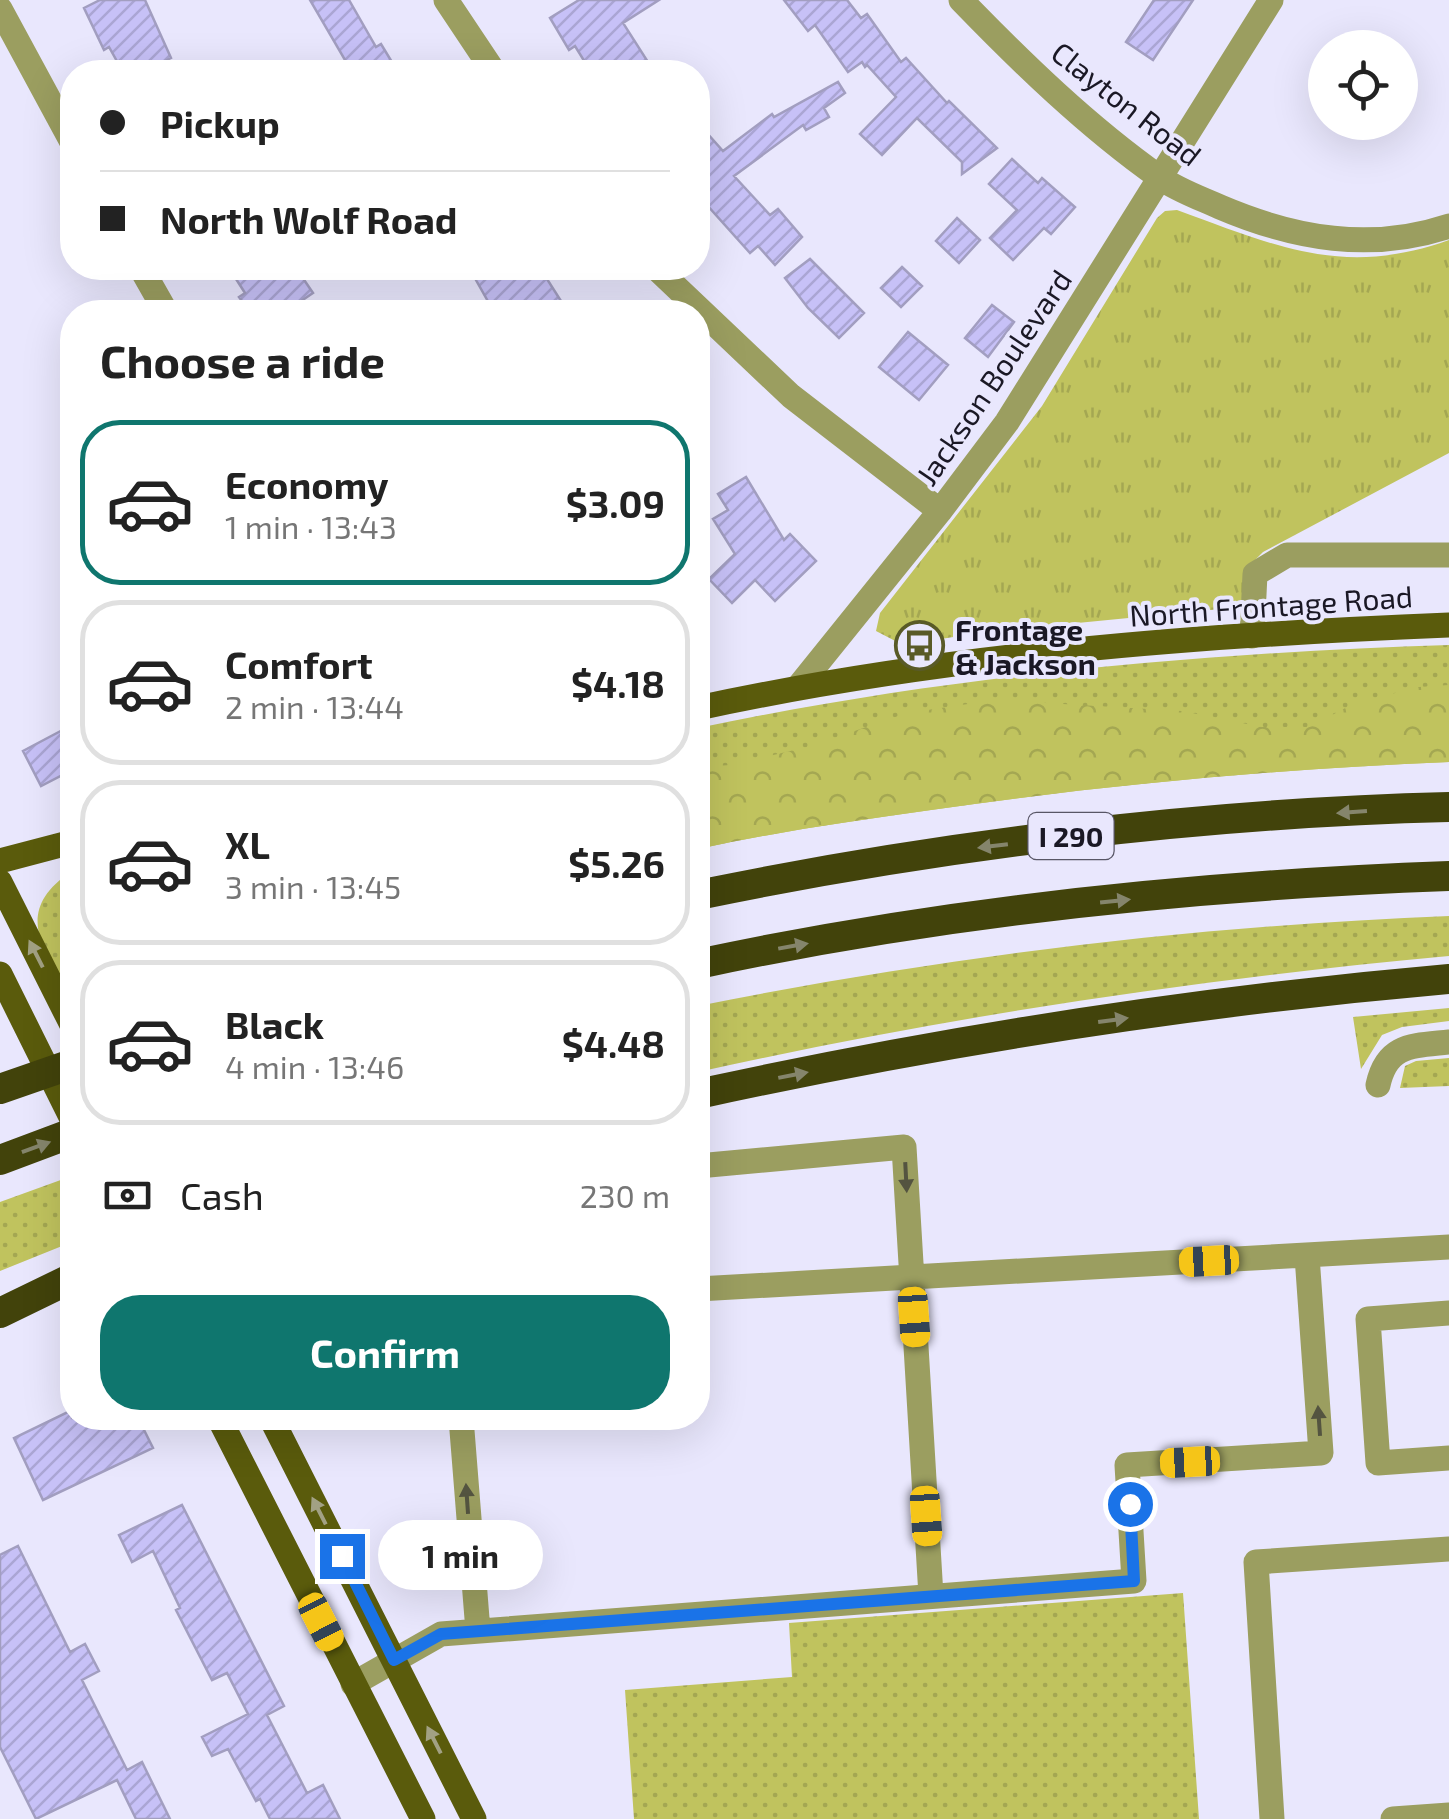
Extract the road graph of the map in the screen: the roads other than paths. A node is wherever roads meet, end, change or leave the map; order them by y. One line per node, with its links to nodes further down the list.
1 (446, 0): 5 (street)
2 (961, 0): 7 (street, Clayton Road)
3 (1271, 0): 7 (street, Jackson Boulevard)
4 (0, 9): 6 (street)
5 (486, 60)
6 (60, 120)
7 (1161, 179): 8 (street, Clayton Road); 12 (street, Jackson Boulevard)
8 (1449, 226)
9 (668, 280): 10 (street)
10 (687, 300)
11 (710, 323): 12 (street)
12 (940, 512): 16 (street, Jackson Boulevard)
13 (1449, 555): 15 (street)
14 (1449, 626): 15 (main road, North Frontage Road)
15 (1252, 636): 16 (main road, North Frontage Road)
16 (800, 686): 17 (main road)
17 (710, 705)
18 (1449, 806): 23 (highway, I 290, one-way to 23)
19 (60, 845): 20 (main road)
20 (0, 861)
21 (1449, 876): 24 (highway, I 290, one-way to 21)
22 (0, 882): 27 (main road, one-way to 22)
23 (710, 894)
24 (710, 962)
25 (0, 974): 33 (main road)
26 (1449, 979): 32 (highway, one-way to 26)
27 (60, 1002)
28 (1449, 1042): 30 (street)
29 (60, 1068): 31 (highway, bridge)
30 (1378, 1086)
31 (0, 1089)
32 (710, 1092)
33 (60, 1095)
34 (60, 1138): 35 (highway, one-way to 34)
35 (0, 1160)
36 (710, 1165): 39 (street, one-way to 39)
37 (1449, 1247): 38 (street)
38 (1307, 1256): 39 (street); 51 (street, one-way to 38)
39 (912, 1277): 42 (street); 51 (street)
40 (60, 1283): 43 (highway)
41 (60, 1284): 44 (highway)
42 (710, 1288)
43 (0, 1299)
44 (0, 1313)
45 (1449, 1313): 49 (street)
46 (225, 1430): 54 (main road)
47 (277, 1430): 53 (main road, one-way to 47)
48 (462, 1430): 52 (street, one-way to 48)
49 (1449, 1458)
50 (1449, 1549): 58 (street)
51 (931, 1596): 52 (street)
52 (478, 1631): 53 (street)
53 (394, 1660): 54 (street); 57 (main road, one-way to 53)
54 (353, 1684): 56 (main road)
55 (1449, 1815): 59 (street)
56 (423, 1819)
57 (474, 1819)
58 (1272, 1819)
59 (1393, 1819)

